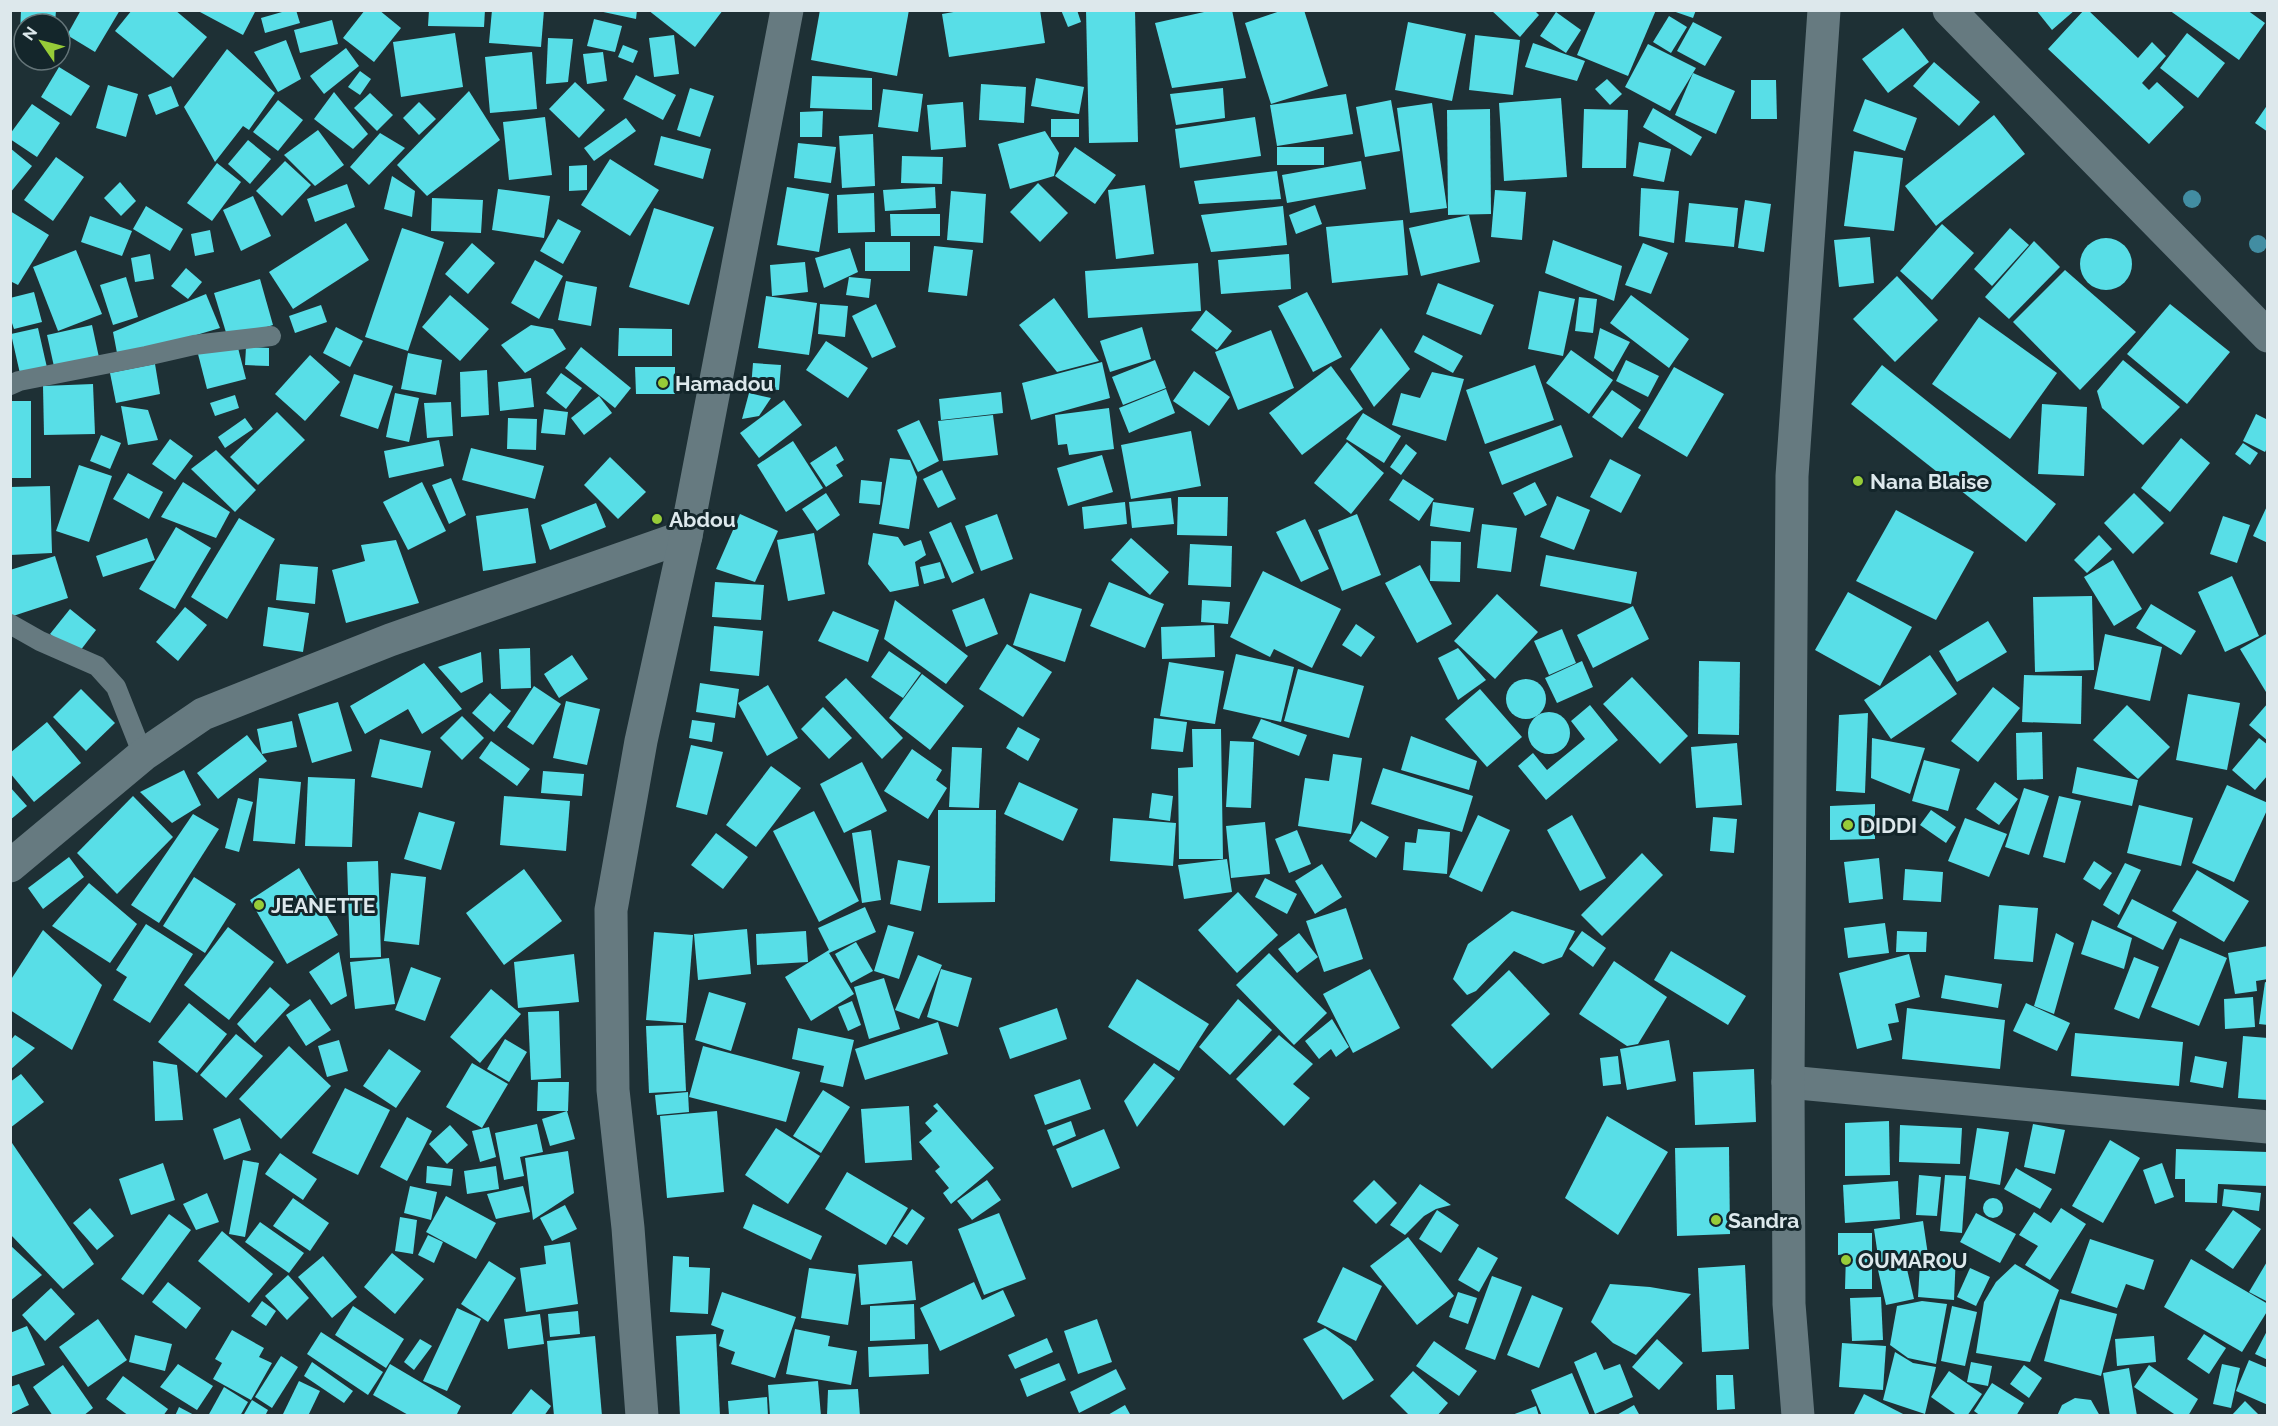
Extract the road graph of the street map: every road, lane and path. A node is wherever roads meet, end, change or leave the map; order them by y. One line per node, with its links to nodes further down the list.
1 (787, 10): 7 (street)
2 (1824, 10): 11 (street)
3 (1949, 10): 5 (street)
4 (271, 336): 6 (lane)
5 (2268, 336)
6 (10, 385)
7 (686, 536): 9 (street); 13 (street)
8 (10, 624): 9 (lane)
9 (143, 755): 10 (street)
10 (10, 866)
11 (1788, 1082): 12 (street); 14 (street)
12 (2268, 1126)
13 (642, 1416)
14 (1798, 1416)

